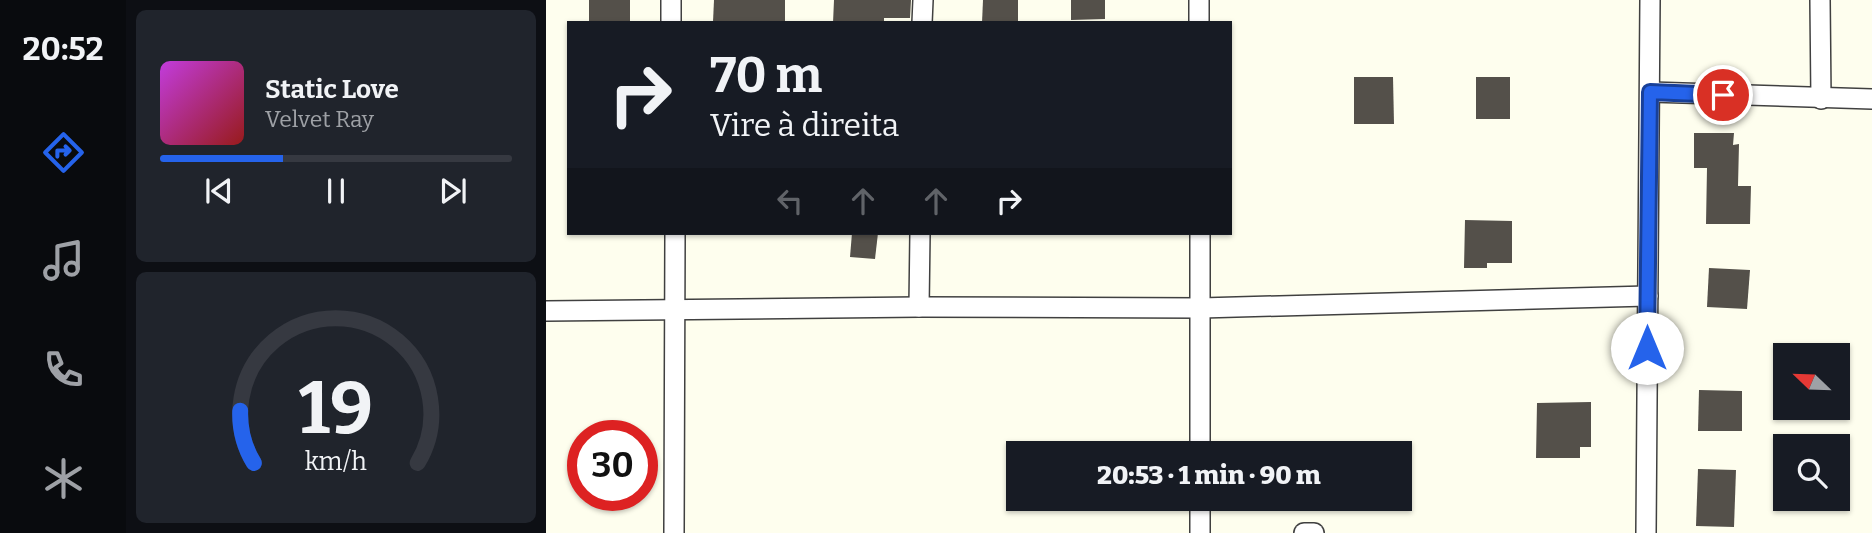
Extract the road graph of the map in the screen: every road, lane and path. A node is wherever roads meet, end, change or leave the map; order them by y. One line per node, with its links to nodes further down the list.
1 (671, 0): 6 (street)
2 (923, 0): 7 (street)
3 (1199, 0): 8 (street)
4 (1650, 0): 9 (street)
5 (1821, 0): 10 (street)
6 (671, 21)
7 (922, 21)
8 (1199, 21)
9 (1650, 92): 10 (street); 15 (street)
10 (1821, 99): 11 (street)
11 (1872, 99)
12 (675, 235): 18 (street)
13 (920, 235): 16 (street)
14 (1200, 235): 17 (street)
15 (1648, 296): 17 (street); 26 (street)
16 (919, 307): 17 (street); 18 (street)
17 (1201, 308): 20 (street)
18 (676, 311): 19 (street); 22 (street)
19 (546, 312)
20 (1200, 441)
21 (1200, 511): 23 (street)
22 (674, 533)
23 (1200, 533)
24 (1304, 533): 25 (street)
25 (1314, 533)
26 (1646, 533)

